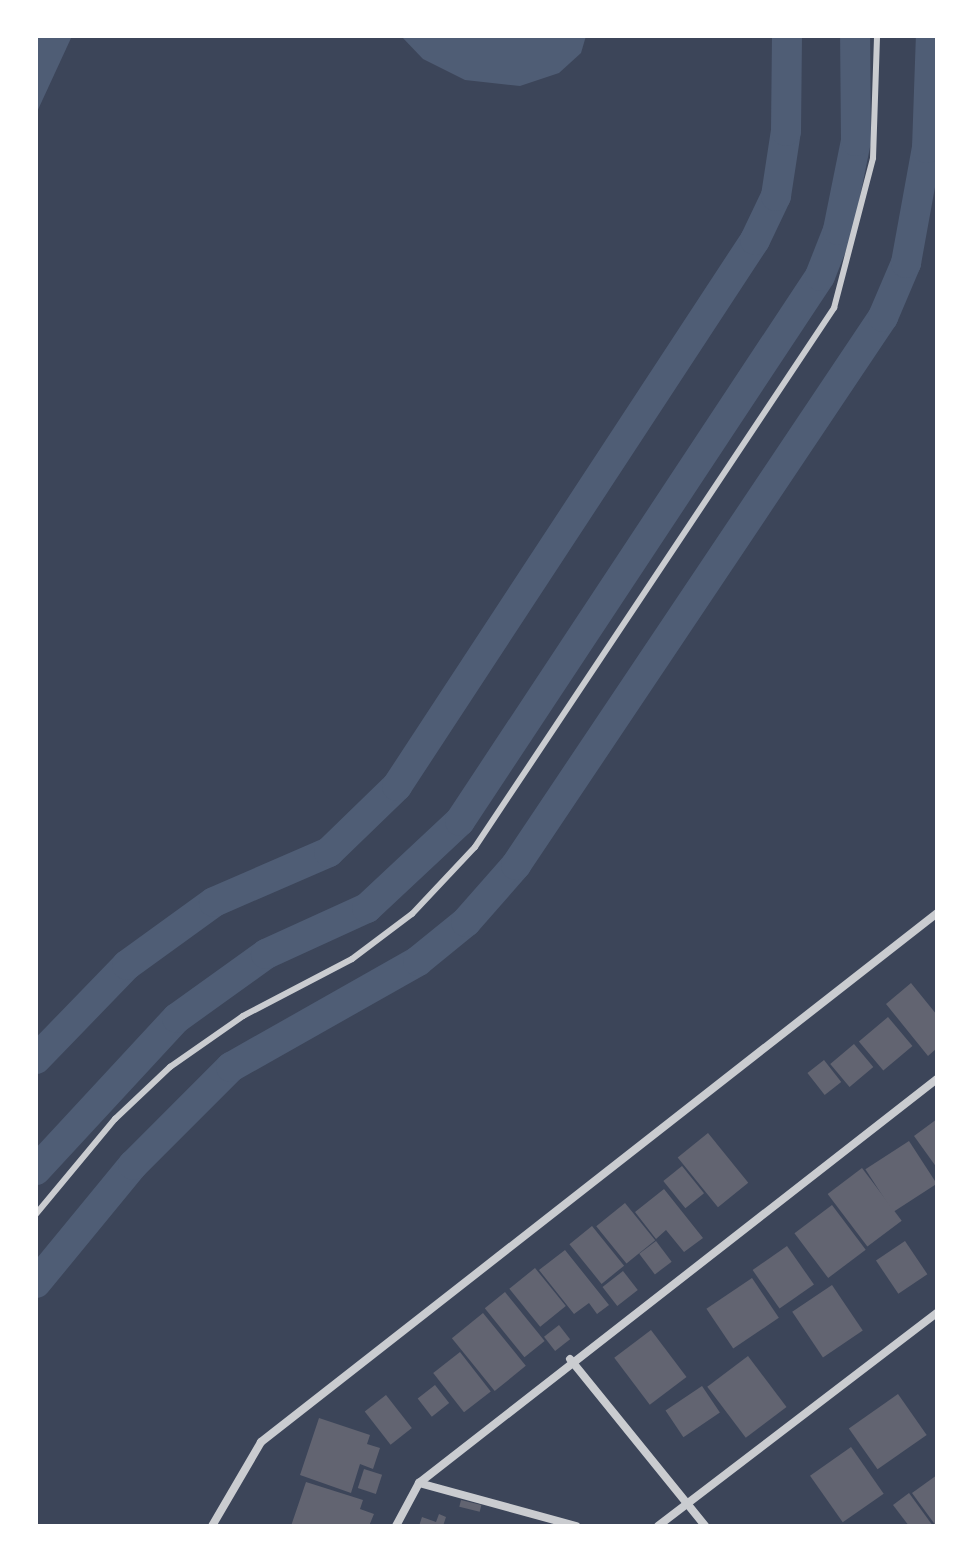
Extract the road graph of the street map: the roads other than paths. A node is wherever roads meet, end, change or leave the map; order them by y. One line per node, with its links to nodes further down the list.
1 (877, 36): 4 (lane)
2 (937, 913): 9 (street)
3 (937, 1079): 6 (street)
4 (36, 1214)
5 (937, 1313): 8 (street)
6 (570, 1359): 7 (street); 8 (street)
7 (419, 1483): 10 (street); 11 (street)
8 (690, 1507): 12 (street); 13 (street)
9 (212, 1526)
10 (396, 1526)
11 (576, 1526)
12 (658, 1526)
13 (705, 1526)

